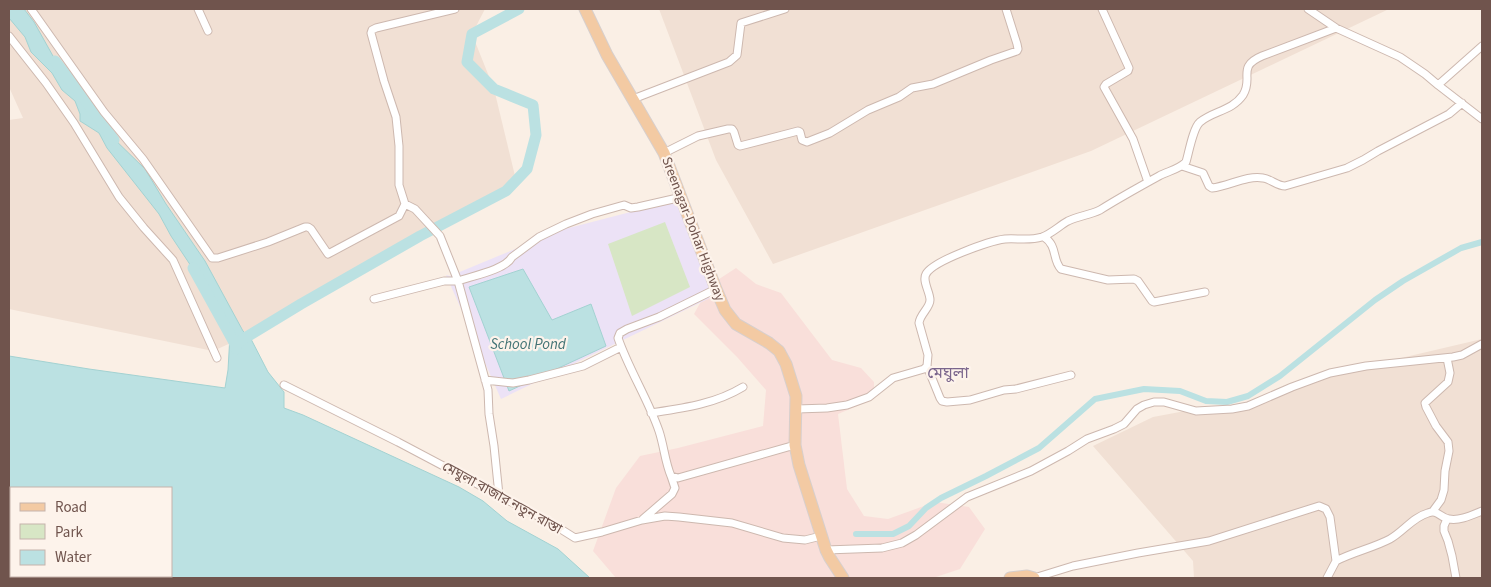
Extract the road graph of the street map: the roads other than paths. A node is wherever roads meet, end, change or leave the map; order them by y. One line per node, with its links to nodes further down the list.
1 (31, 9): 21 (street)
2 (198, 9): 10 (street)
3 (455, 9): 21 (street)
4 (585, 9): 14 (main road, Sreenagar-Dohar Highway)
5 (785, 9): 14 (street)
6 (1006, 9): 17 (street)
7 (1102, 9): 19 (street)
8 (1308, 9): 9 (street)
9 (1336, 28): 13 (street); 18 (street)
10 (208, 31)
11 (9, 36): 29 (street)
12 (1482, 46): 13 (street)
13 (1438, 85): 15 (street)
14 (633, 100): 17 (main road, Sreenagar-Dohar Highway)
15 (1462, 103): 16 (street); 18 (street)
16 (1482, 119)
17 (664, 153): 20 (main road, Sreenagar-Dohar Highway)
18 (1182, 166): 19 (street)
19 (1148, 182): 22 (street)
20 (682, 198): 23 (street); 24 (main road, Sreenagar-Dohar Highway)
21 (405, 204): 23 (street)
22 (1044, 237): 25 (street); 31 (street)
23 (458, 281): 26 (street); 33 (street)
24 (716, 290): 28 (street); 36 (main road, Sreenagar-Dohar Highway)
25 (1205, 292)
26 (374, 299)
27 (1482, 344): 30 (street)
28 (621, 347): 33 (street); 37 (street)
29 (217, 358)
30 (1447, 358): 41 (street); 46 (street)
31 (928, 366): 32 (street); 36 (street)
32 (1071, 375)
33 (485, 380): 40 (street)
34 (284, 385): 40 (street, মেঘুলা বাজার নতুন রাস্তা)
35 (743, 387): 37 (street)
36 (797, 409): 38 (main road, Sreenagar-Dohar Highway)
37 (651, 413): 39 (street)
38 (795, 445): 39 (street); 45 (main road, Sreenagar-Dohar Highway)
39 (671, 476): 44 (street)
40 (499, 495): 44 (street, মেঘুলা বাজার নতুন রাস্তা)
41 (1433, 511): 43 (street); 47 (street)
42 (1482, 511): 43 (street)
43 (1447, 519): 52 (street)
44 (642, 520): 45 (street, মেঘুলা বাজার নতুন রাস্তা)
45 (821, 536): 46 (main road, Sreenagar-Dohar Highway)
46 (826, 550): 48 (main road, Sreenagar-Dohar Highway)
47 (1336, 561): 50 (street); 51 (street)
48 (843, 578)
49 (1010, 578): 50 (main road)
50 (1034, 578)
51 (1327, 578)
52 (1456, 578)

